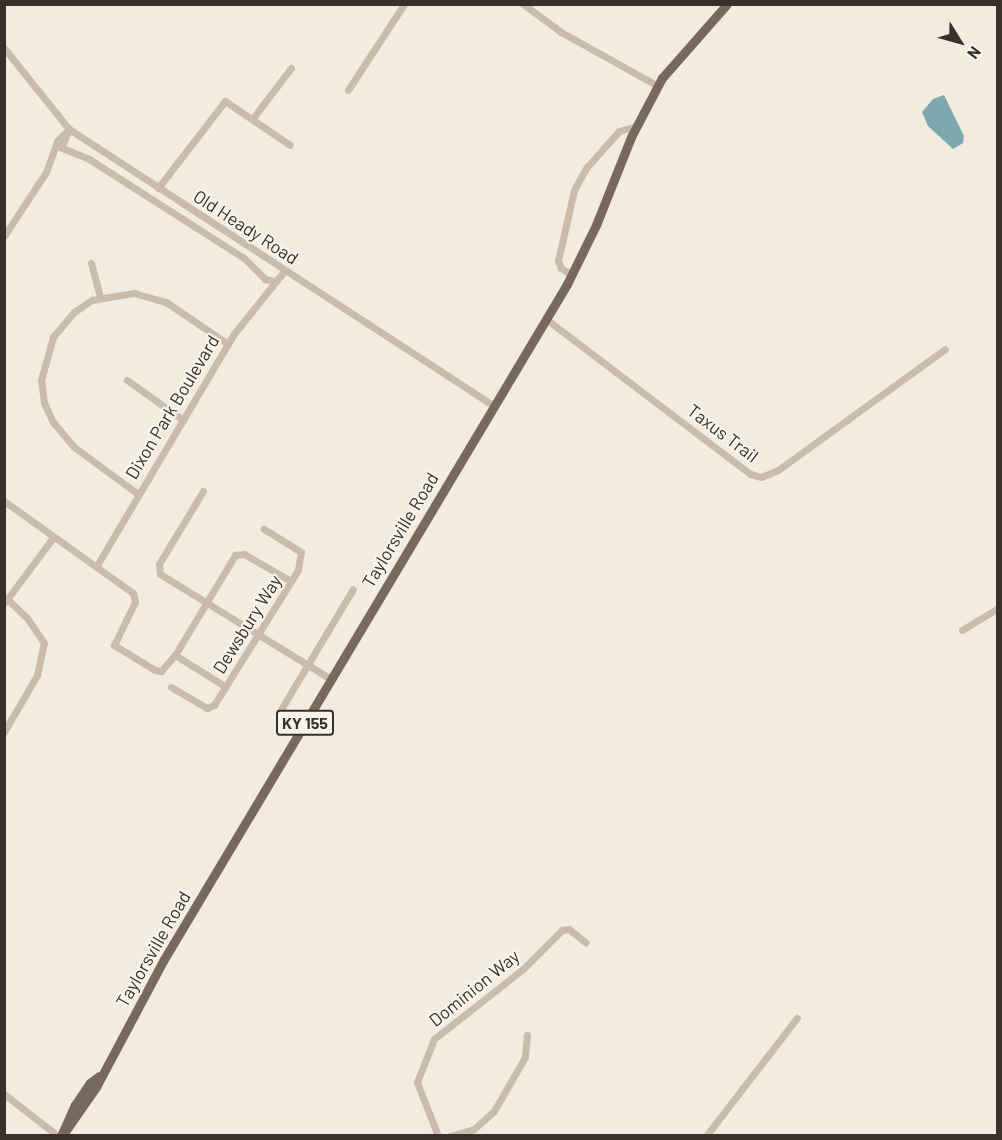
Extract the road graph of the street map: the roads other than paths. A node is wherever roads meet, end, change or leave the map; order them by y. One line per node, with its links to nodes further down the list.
1 (404, 4): 7 (street)
2 (523, 4): 6 (street)
3 (727, 4): 6 (main road, Taylorsville Road / KY 155)
4 (4, 48): 10 (street, Old Heady Road)
5 (291, 68): 8 (street)
6 (658, 86): 9 (main road, Taylorsville Road / KY 155)
7 (348, 90)
8 (253, 118): 11 (street); 13 (street)
9 (636, 126): 17 (main road, Taylorsville Road / KY 155); 17 (street)
10 (69, 129): 12 (street); 13 (street, Old Heady Road)
11 (290, 145)
12 (57, 146): 14 (street); 18 (street)
13 (158, 188): 16 (street, Old Heady Road)
14 (4, 236)
15 (91, 264): 19 (street)
16 (285, 270): 18 (street, Dixon Park Boulevard); 24 (street, Old Heady Road)
17 (572, 275): 20 (main road, Taylorsville Road / KY 155)
18 (274, 281): 21 (street, Dixon Park Boulevard)
19 (100, 296): 21 (street); 27 (street)
20 (546, 319): 22 (street, Taxus Trail); 24 (main road, Taylorsville Road / KY 155)
21 (228, 344): 25 (street, Dixon Park Boulevard)
22 (945, 349)
23 (127, 380): 25 (street)
24 (494, 406): 41 (main road, Taylorsville Road / KY 155)
25 (183, 420): 27 (street, Dixon Park Boulevard)
26 (204, 491): 35 (street)
27 (138, 494): 31 (street, Dixon Park Boulevard)
28 (4, 501): 30 (street)
29 (264, 529): 32 (street, Dewsbury Way)
30 (52, 539): 31 (street); 34 (street)
31 (96, 567): 39 (street)
32 (291, 580): 35 (street); 38 (street, Dewsbury Way)
33 (353, 589): 40 (street)
34 (6, 601): 45 (street)
35 (204, 603): 38 (street); 39 (street)
36 (998, 608): 37 (street)
37 (962, 630)
38 (258, 635): 40 (street); 43 (street, Dewsbury Way)
39 (175, 655): 43 (street)
40 (308, 666): 41 (street); 44 (street)
41 (331, 680): 50 (main road, Taylorsville Road / KY 155)
42 (171, 687): 43 (street, Dewsbury Way)
43 (226, 687)
44 (280, 711)
45 (4, 732)
46 (585, 942): 51 (street, Dominion Way)
47 (797, 1018): 53 (street)
48 (527, 1035): 52 (street)
49 (4, 1094): 50 (street)
50 (60, 1136)
51 (438, 1136)
52 (450, 1136)
53 (706, 1136)

